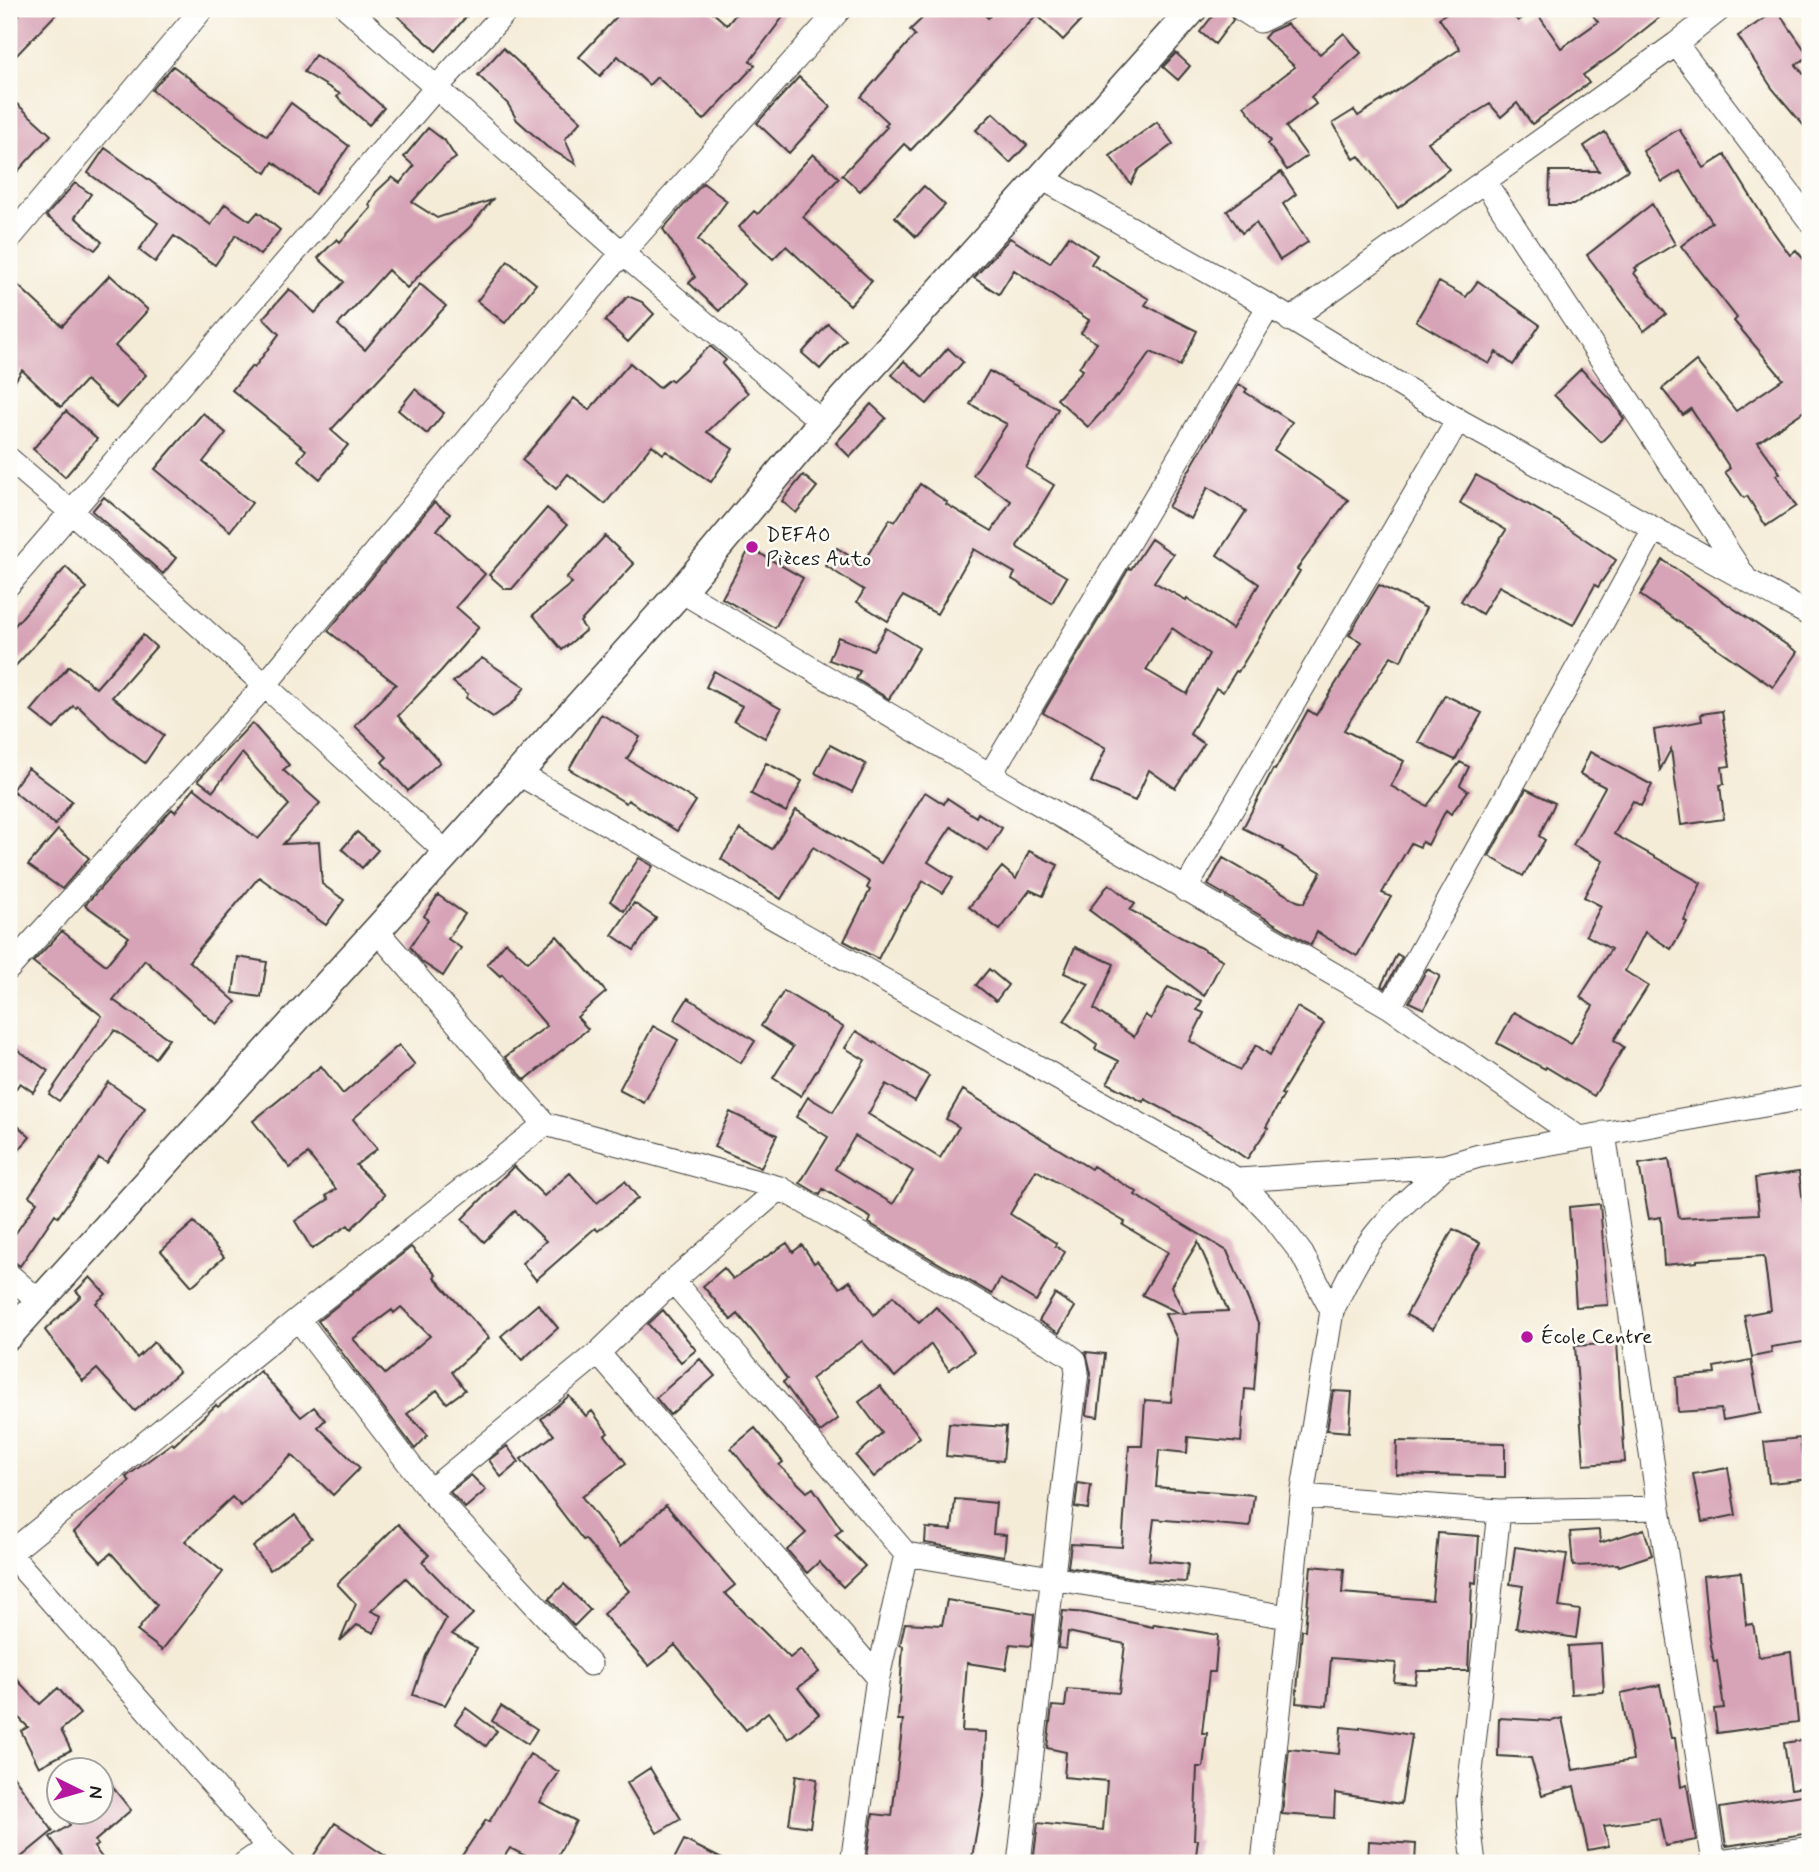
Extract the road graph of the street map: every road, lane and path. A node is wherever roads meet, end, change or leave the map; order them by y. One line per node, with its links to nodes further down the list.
1 (202, 9): 14 (street)
2 (348, 9): 10 (street)
3 (508, 9): 10 (street)
4 (840, 9): 15 (street)
5 (1194, 9): 11 (street)
6 (1241, 9): 7 (street)
7 (1284, 9)
8 (1720, 9): 9 (street)
9 (1676, 44): 12 (street); 13 (street)
10 (436, 88): 15 (street); 21 (street)
11 (1040, 177): 16 (street); 19 (street)
12 (1484, 181): 17 (street); 23 (street)
13 (1810, 221)
14 (9, 239)
15 (622, 253): 19 (street); 27 (street)
16 (1269, 306): 17 (street); 29 (street)
17 (1290, 320): 18 (street)
18 (1458, 420): 22 (street); 31 (street)
19 (821, 422): 25 (street)
20 (9, 459): 21 (street)
21 (72, 512): 24 (street); 27 (street)
22 (1654, 529): 23 (street); 34 (street)
23 (1748, 581): 26 (street)
24 (9, 584)
25 (681, 591): 28 (street); 29 (street)
26 (1810, 615)
27 (265, 685): 30 (street); 33 (street)
28 (517, 773): 30 (street); 40 (street)
29 (990, 775): 31 (street)
30 (447, 853): 32 (street)
31 (1185, 890): 34 (street)
32 (377, 931): 36 (street); 44 (street)
33 (9, 968)
34 (1390, 1007): 38 (street)
35 (1810, 1097): 37 (street)
36 (545, 1124): 41 (street); 46 (street)
37 (1604, 1133): 38 (street); 51 (street)
38 (1578, 1138): 39 (street)
39 (1445, 1166): 40 (street); 45 (street)
40 (1238, 1180): 45 (street)
41 (780, 1188): 43 (street); 55 (street)
42 (9, 1275): 44 (street)
43 (673, 1281): 48 (street); 54 (street)
44 (39, 1300): 47 (street)
45 (1332, 1311): 50 (street)
46 (298, 1319): 49 (street); 53 (street)
47 (9, 1335)
48 (598, 1353): 49 (street); 58 (street)
49 (430, 1491): 57 (street)
50 (1301, 1496): 52 (street); 56 (street)
51 (1659, 1508): 52 (street); 67 (street)
52 (1499, 1511): 66 (street)
53 (9, 1553): 59 (street)
54 (906, 1554): 55 (street); 58 (street)
55 (1053, 1577): 56 (street); 64 (street)
56 (1288, 1617): 65 (street)
57 (590, 1664)
58 (878, 1677): 63 (street)
59 (268, 1847): 61 (street); 62 (street)
60 (1810, 1848): 67 (street)
61 (245, 1863)
62 (285, 1863)
63 (852, 1863)
64 (1019, 1863)
65 (1263, 1863)
66 (1474, 1863)
67 (1714, 1863)

